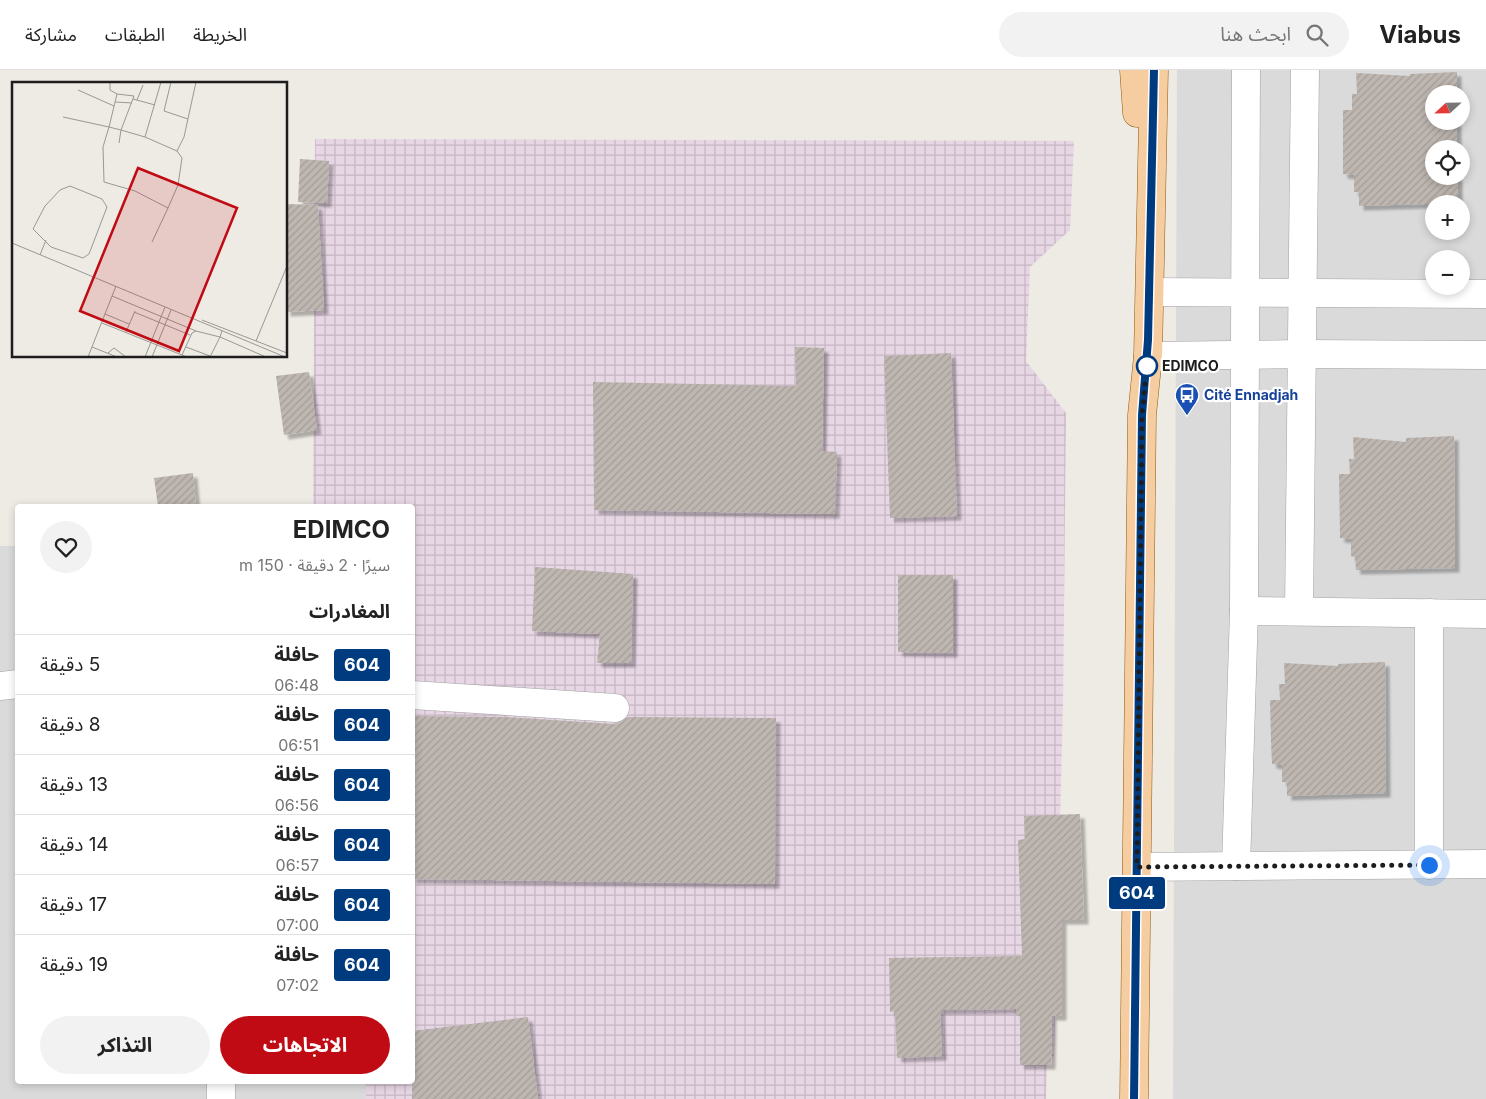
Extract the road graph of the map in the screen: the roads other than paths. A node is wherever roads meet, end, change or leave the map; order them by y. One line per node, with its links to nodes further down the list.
1 (1134, 70): 5 (main road)
2 (1154, 70): 5 (main road)
3 (1246, 70): 6 (street)
4 (1305, 70): 7 (street)
5 (1150, 292): 6 (street); 12 (main road)
6 (1245, 293): 7 (street); 9 (street)
7 (1302, 293): 8 (street); 10 (street)
8 (1486, 294)
9 (1246, 354): 10 (street); 12 (street); 13 (street)
10 (1302, 354): 11 (street); 14 (street)
11 (1486, 355)
12 (1148, 356): 24 (main road)
13 (1244, 611): 14 (street); 23 (street)
14 (1299, 611): 15 (street)
15 (1429, 613): 16 (street); 22 (street)
16 (1486, 614)
17 (15, 684): 18 (street)
18 (0, 686)
19 (415, 694): 20 (street)
20 (615, 708)
21 (1486, 864): 22 (street)
22 (1429, 865): 23 (street)
23 (1236, 866): 24 (street)
24 (1137, 867): 27 (main road)
25 (220, 1084): 26 (street)
26 (221, 1099)
27 (1134, 1099)

